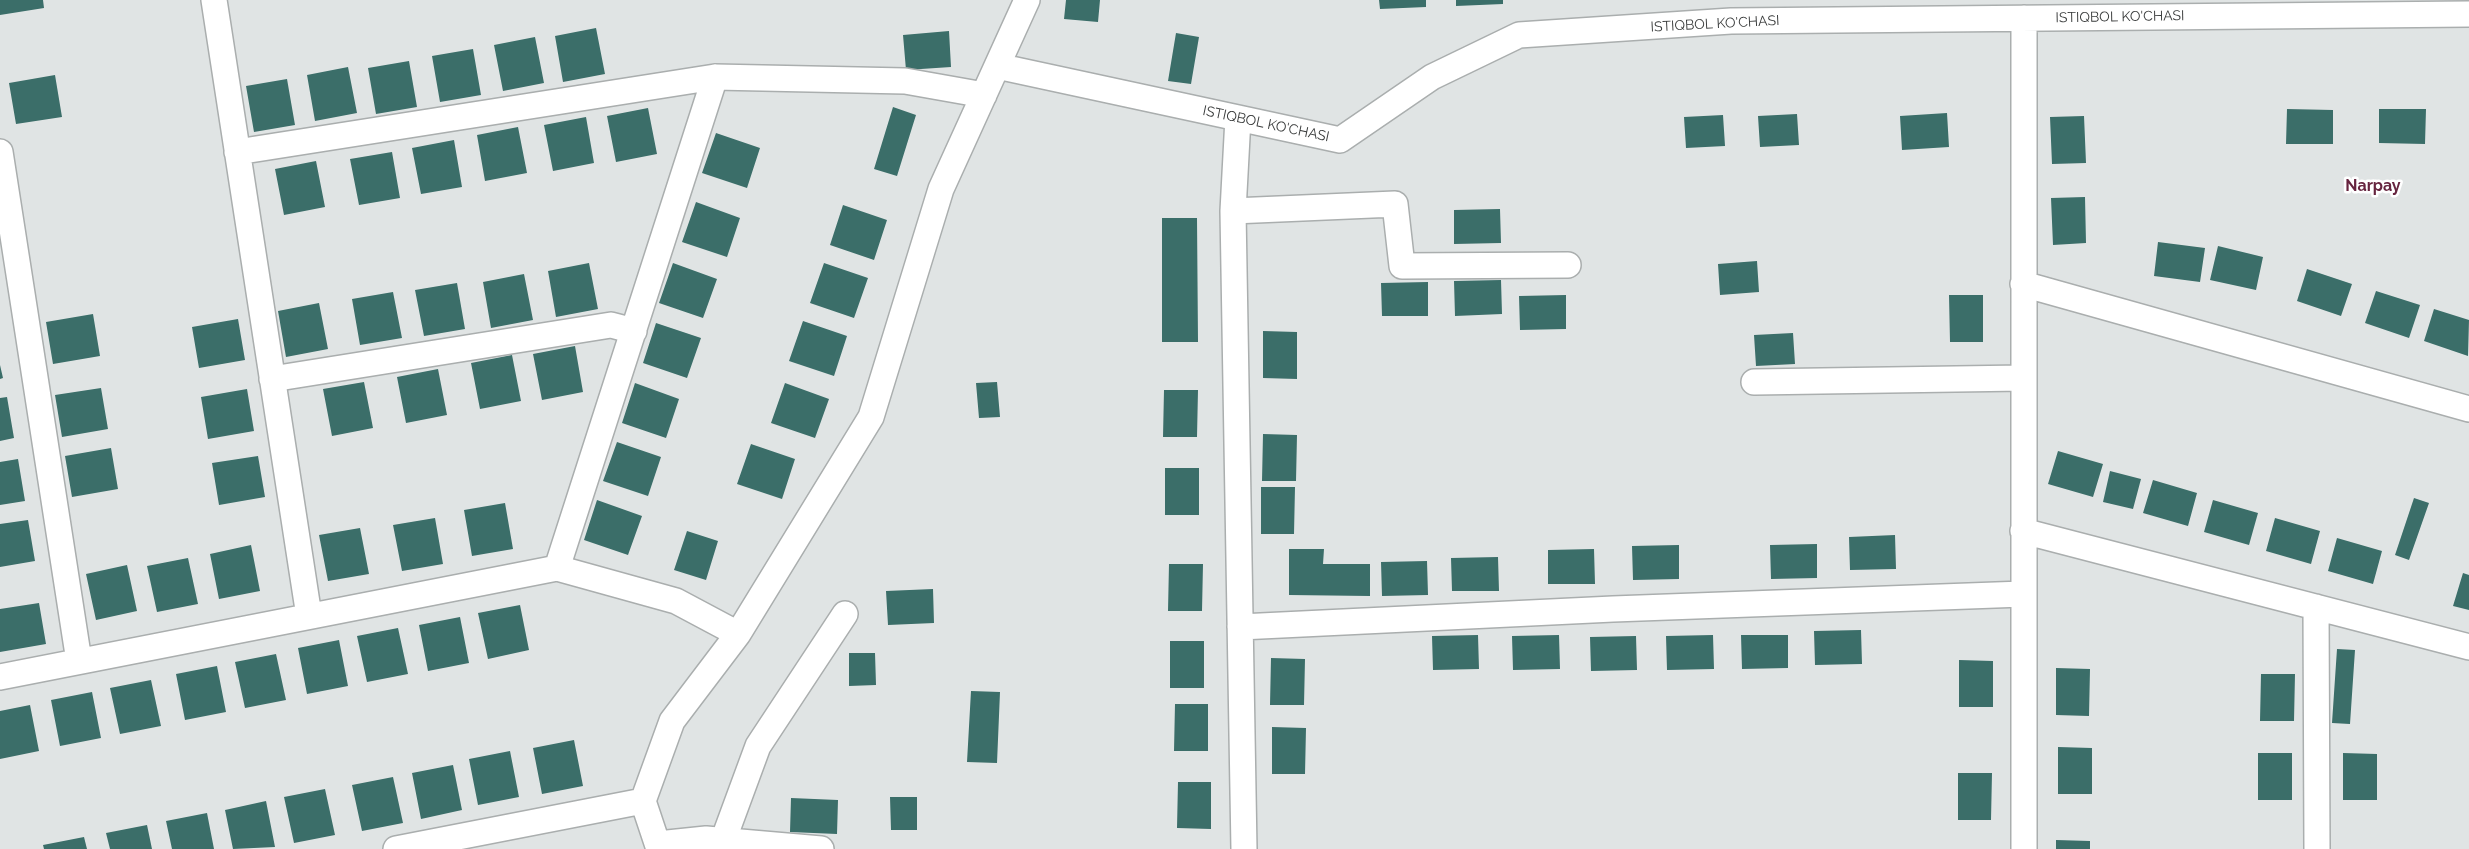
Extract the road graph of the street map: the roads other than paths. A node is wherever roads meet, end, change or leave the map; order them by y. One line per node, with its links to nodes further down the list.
1 (214, 0): 10 (street)
2 (1027, 0): 5 (street)
3 (2469, 14): 4 (street, ISTIQBOL KO'CHASI)
4 (2024, 18): 8 (street, ISTIQBOL KO'CHASI); 13 (street)
5 (998, 66): 7 (street); 8 (street, ISTIQBOL KO'CHASI)
6 (715, 77): 7 (street); 10 (street); 14 (street)
7 (984, 96): 26 (street)
8 (1238, 118): 11 (street)
9 (0, 152): 28 (street)
10 (237, 152): 16 (street)
11 (1233, 211): 12 (street); 25 (street)
12 (1568, 265)
13 (2024, 284): 15 (street); 18 (street)
14 (634, 331): 16 (street); 20 (street)
15 (2023, 378): 17 (street); 19 (street)
16 (272, 379): 24 (street)
17 (1754, 382)
18 (2469, 410)
19 (2023, 531): 21 (street); 22 (street)
20 (557, 568): 24 (street); 26 (street)
21 (2023, 594): 25 (street); 36 (street)
22 (2316, 607): 27 (street); 37 (street)
23 (845, 614): 31 (street)
24 (309, 616): 28 (street)
25 (1240, 627): 35 (street)
26 (738, 634): 30 (street)
27 (2469, 647)
28 (79, 661): 29 (street)
29 (0, 677)
30 (643, 801): 32 (street); 33 (street)
31 (715, 840): 32 (street); 34 (street)
32 (666, 845)
33 (396, 849)
34 (821, 849)
35 (1244, 849)
36 (2024, 849)
37 (2317, 849)

